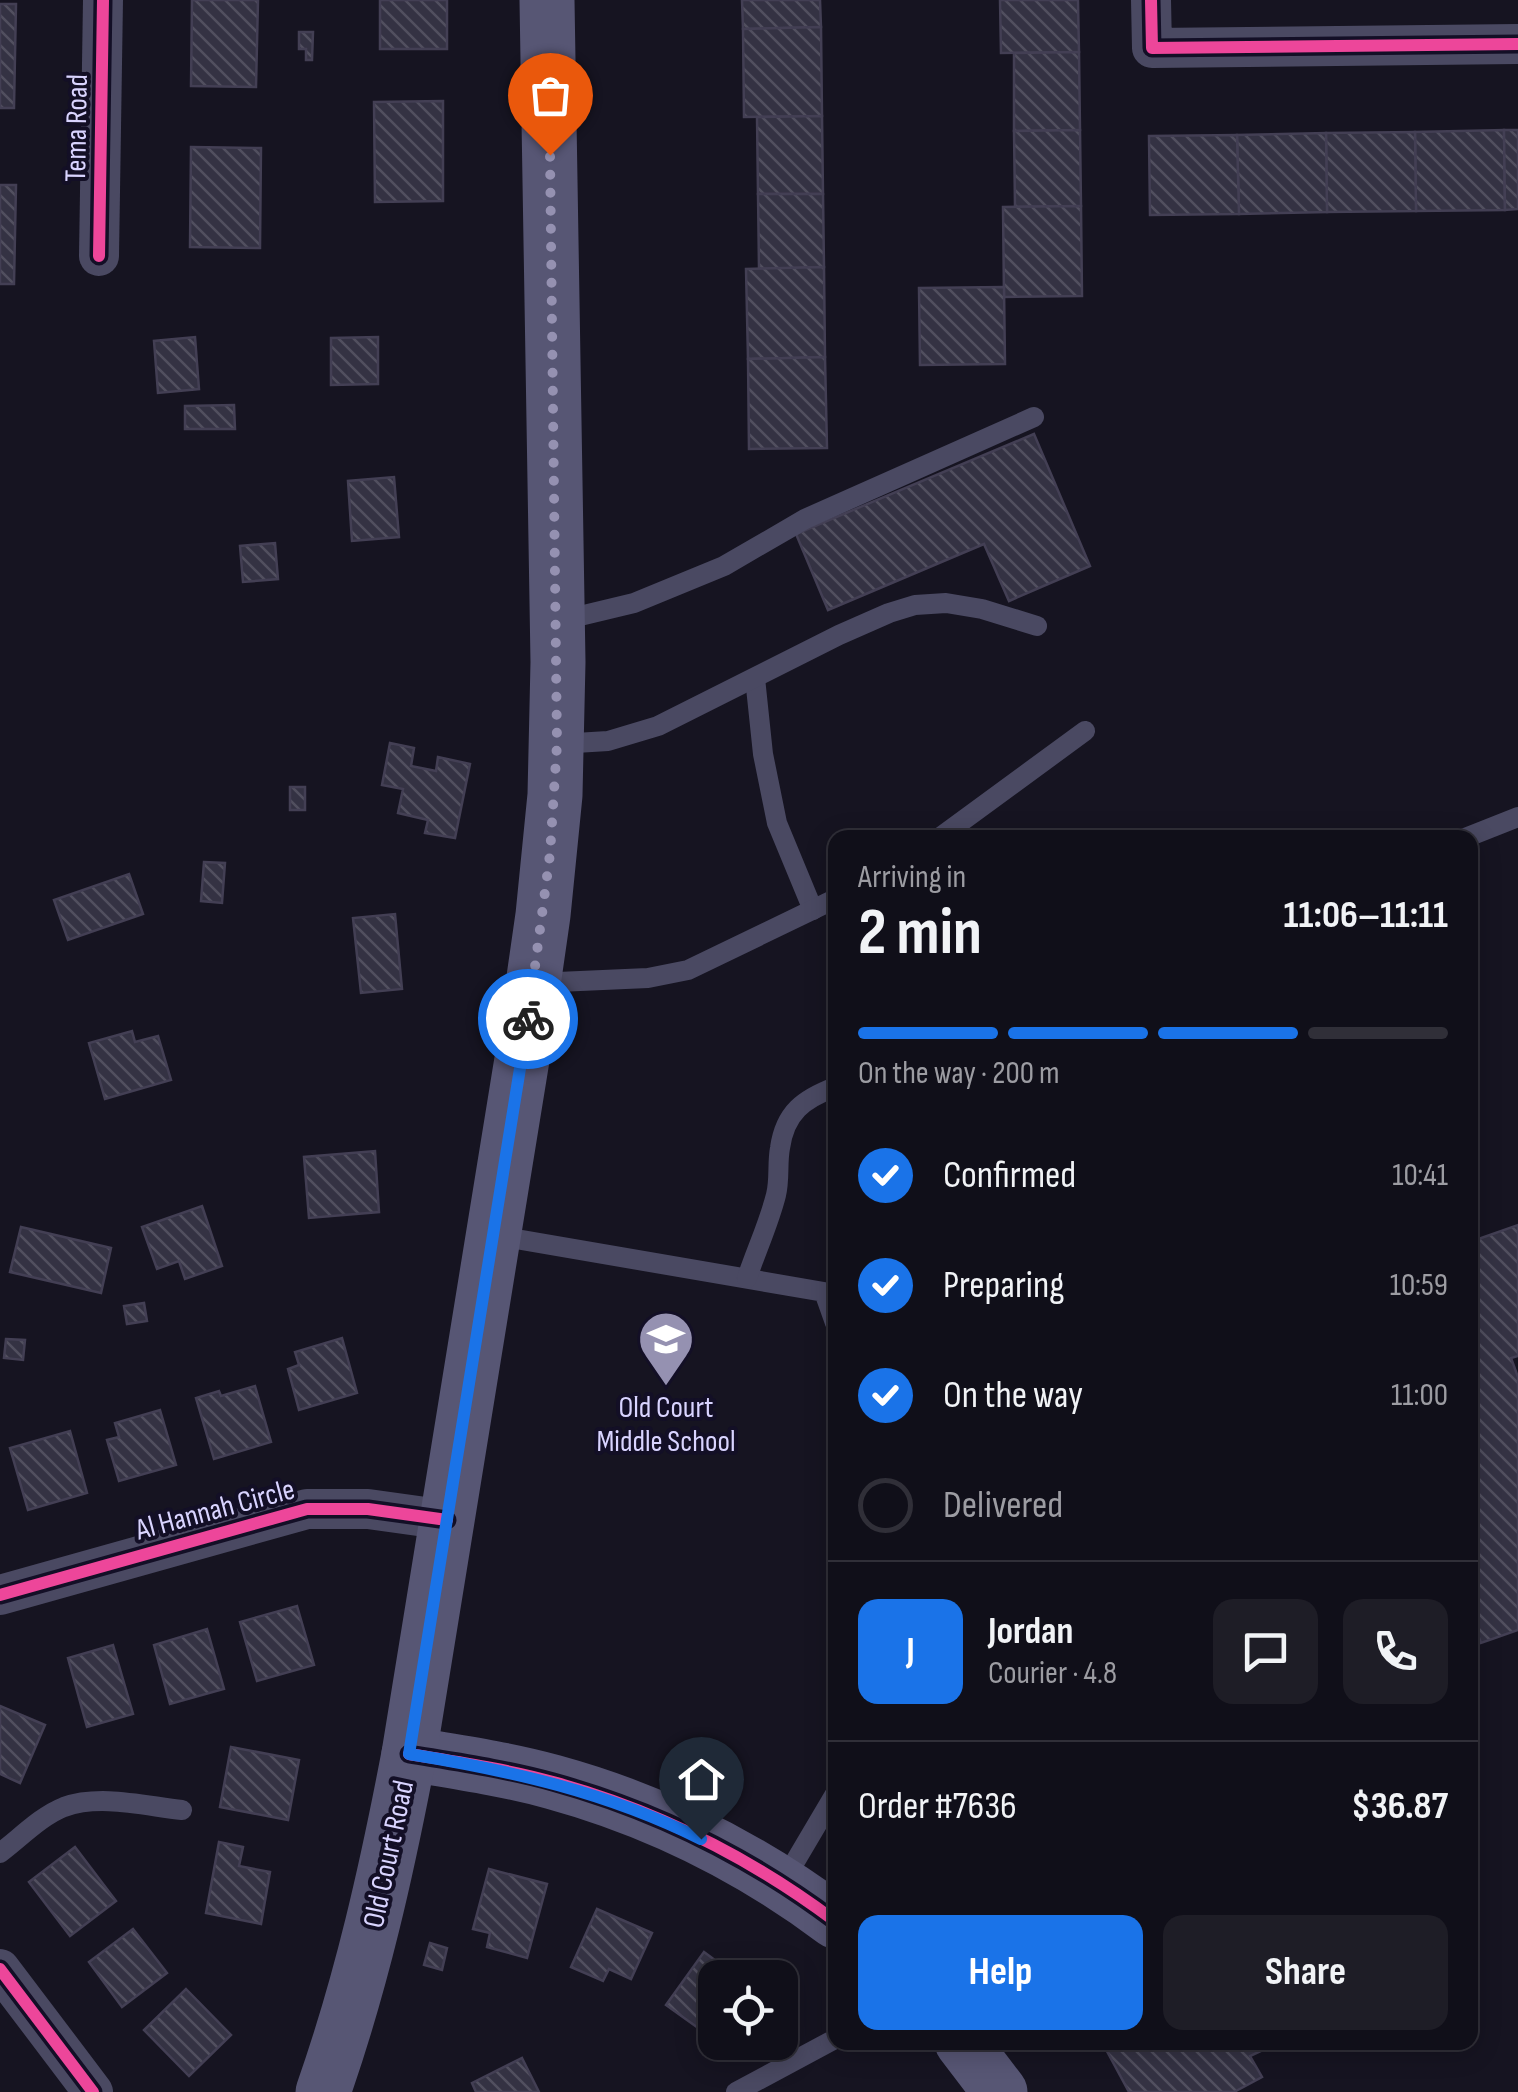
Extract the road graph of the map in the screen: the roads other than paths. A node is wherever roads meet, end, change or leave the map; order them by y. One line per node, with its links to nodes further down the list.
1 (103, 0): 5 (street, Tema Road)
2 (548, 0): 7 (main road, Old Court Road)
3 (1151, 0): 4 (street)
4 (1518, 44)
5 (99, 256)
6 (1034, 417): 7 (lane)
7 (556, 621): 11 (main road, Old Court Road)
8 (1036, 626): 9 (lane)
9 (756, 678): 11 (lane); 16 (lane)
10 (1085, 731): 13 (lane)
11 (557, 744): 17 (main road, Old Court Road)
12 (1518, 817): 14 (lane)
13 (949, 830)
14 (1478, 833)
15 (828, 902): 16 (lane)
16 (812, 910): 17 (lane)
17 (533, 983): 19 (main road, Old Court Road)
18 (828, 1090): 20 (lane)
19 (493, 1235): 20 (lane); 22 (main road, Old Court Road)
20 (746, 1278): 21 (lane)
21 (828, 1303)
22 (446, 1520): 23 (street, Al Hannah Circle); 24 (main road, Old Court Road)
23 (0, 1595)
24 (409, 1754): 28 (main road); 34 (main road, Old Court Road)
25 (828, 1806): 28 (lane)
26 (182, 1810): 27 (lane)
27 (0, 1853)
28 (782, 1883): 29 (main road)
29 (828, 1916)
30 (0, 1970): 33 (street)
31 (828, 2043): 35 (lane)
32 (968, 2050): 36 (main road)
33 (93, 2092)
34 (323, 2092)
35 (736, 2092)
36 (1000, 2092)

